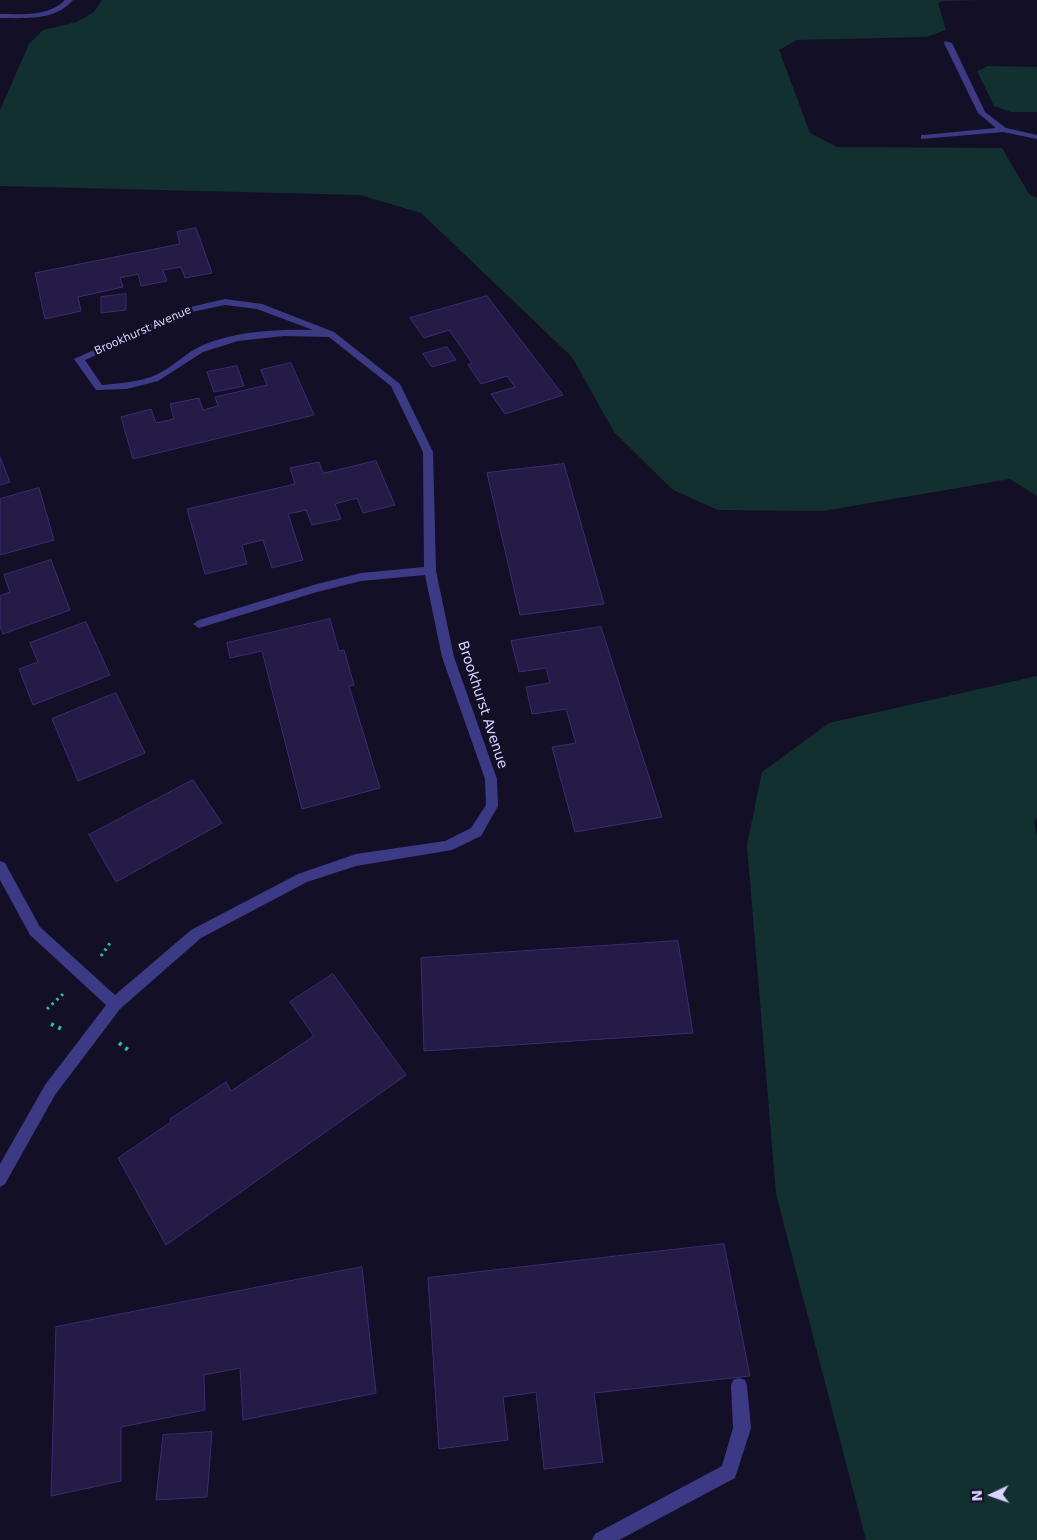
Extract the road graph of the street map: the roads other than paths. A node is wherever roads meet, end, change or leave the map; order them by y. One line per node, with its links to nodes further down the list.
1 (70, 0): 2 (street)
2 (0, 16)
3 (948, 43): 4 (street)
4 (1003, 130): 5 (street); 6 (street)
5 (924, 137)
6 (1037, 138)
7 (331, 334): 7 (street, Brookhurst Avenue); 8 (street, Brookhurst Avenue)
8 (430, 571): 9 (street); 11 (street, Brookhurst Avenue)
9 (199, 624)
10 (0, 867): 11 (street)
11 (115, 1004): 12 (street, Brookhurst Avenue)
12 (0, 1179)
13 (738, 1386): 14 (street)
14 (601, 1540)

